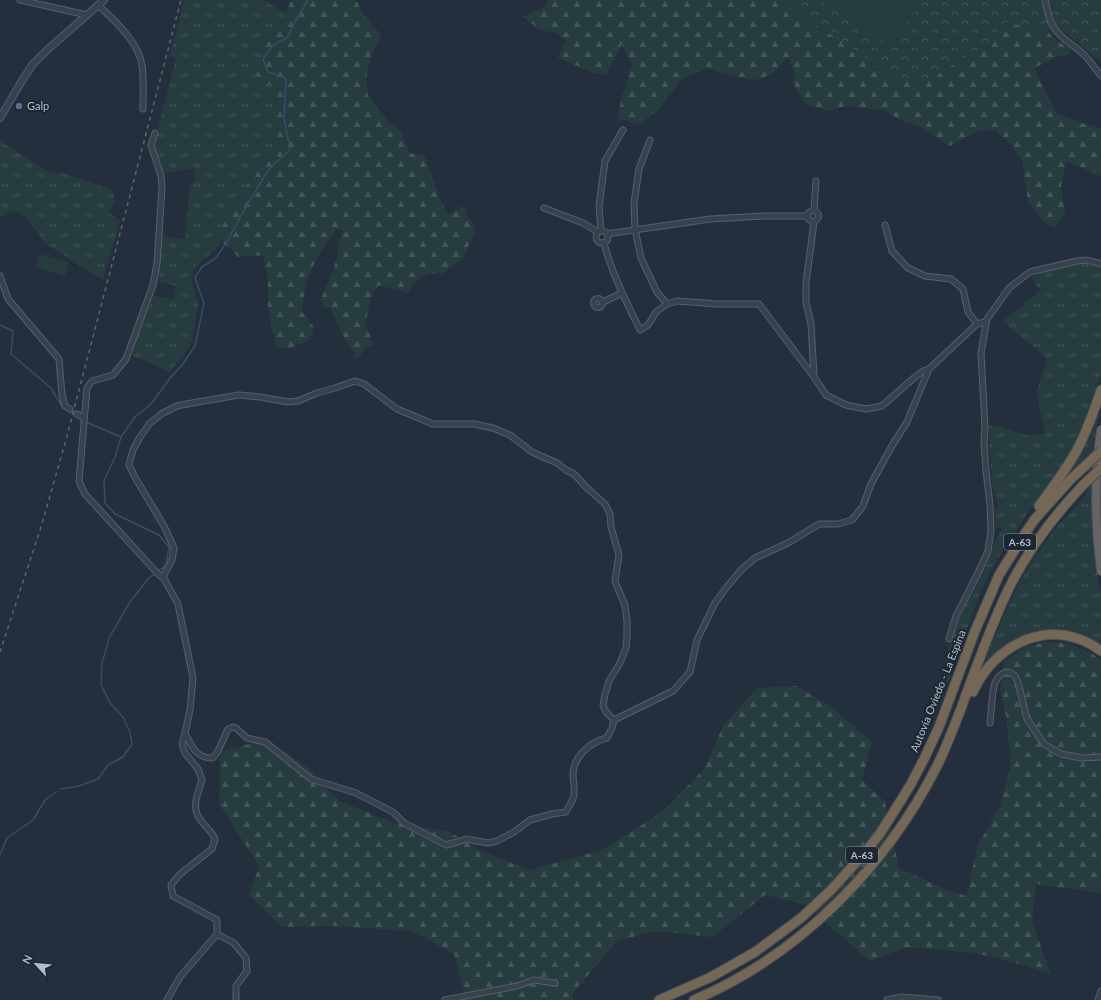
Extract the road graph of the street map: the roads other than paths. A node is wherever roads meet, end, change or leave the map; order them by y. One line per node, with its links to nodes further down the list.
1 (20, 0): 5 (street)
2 (104, 0): 4 (street)
3 (1045, 0): 6 (street)
4 (98, 5): 5 (street); 7 (street)
5 (87, 15): 8 (street)
6 (1101, 76)
7 (143, 109)
8 (0, 118)
9 (623, 130): 19 (street)
10 (155, 133): 34 (street)
11 (650, 140): 18 (street)
12 (816, 180): 14 (street)
13 (544, 208): 19 (street)
14 (814, 211): 15 (street); 16 (street)
15 (808, 216): 16 (street); 18 (street)
16 (814, 222): 30 (street)
17 (885, 225): 28 (street)
18 (635, 229): 20 (street); 26 (street)
19 (600, 232): 20 (street); 21 (street)
20 (607, 234): 21 (street)
21 (604, 243): 24 (street)
22 (1101, 264): 27 (street)
23 (0, 276): 32 (street)
24 (622, 293): 25 (street); 26 (street)
25 (603, 302)
26 (667, 304): 30 (street)
27 (987, 319): 28 (street); 41 (street)
28 (977, 324): 29 (street)
29 (929, 369): 30 (street); 43 (street)
30 (814, 377)
31 (1101, 390): 40 (highway)
32 (70, 409)
33 (77, 414): 34 (street)
34 (84, 418): 39 (street)
35 (1101, 430): 38 (highway)
36 (1101, 452): 40 (highway, Autovía Oviedo - La Espina / A-63, bridge)
37 (1101, 468): 47 (highway, A-63, bridge)
38 (1101, 571)
39 (161, 576): 43 (street); 45 (street)
40 (975, 631): 54 (highway, Autovía Oviedo - La Espina / A-63)
41 (948, 639)
42 (1101, 651): 47 (highway)
43 (614, 720): 45 (street)
44 (990, 723): 46 (street)
45 (185, 734): 48 (street)
46 (1101, 758)
47 (938, 763): 55 (highway, A-63)
48 (217, 934): 51 (street); 52 (street)
49 (555, 983): 53 (street)
50 (1101, 991): 58 (street)
51 (167, 1000)
52 (236, 1000)
53 (445, 1000)
54 (659, 1000)
55 (694, 1000)
56 (887, 1000): 57 (street)
57 (938, 1000)
58 (1098, 1000)

